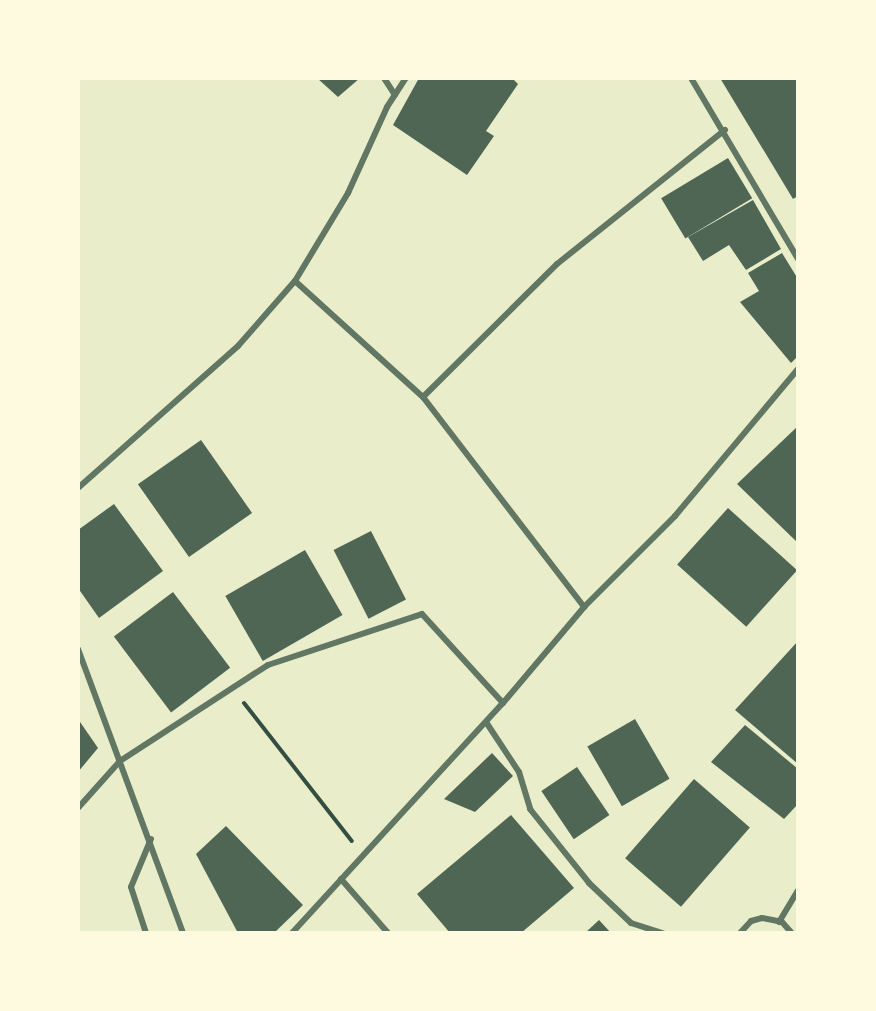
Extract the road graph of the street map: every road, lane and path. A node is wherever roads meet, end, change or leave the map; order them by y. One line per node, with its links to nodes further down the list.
1 (384, 78): 4 (street)
2 (406, 78): 4 (street)
3 (691, 78): 5 (street)
4 (395, 95): 7 (street)
5 (725, 130): 6 (street); 9 (street)
6 (798, 259)
7 (295, 281): 9 (street); 10 (street)
8 (798, 369): 11 (street)
9 (423, 397): 11 (street)
10 (78, 488)
11 (584, 607): 14 (street)
12 (78, 649): 16 (street)
13 (232, 688): 14 (street); 16 (street); 19 (path)
14 (503, 703): 15 (street)
15 (486, 722): 19 (street); 27 (street)
16 (120, 761): 17 (street); 18 (street)
17 (78, 808)
18 (151, 838): 23 (street); 24 (street)
19 (363, 855): 20 (street)
20 (341, 879): 25 (street); 26 (street)
21 (798, 890): 22 (street)
22 (779, 922): 28 (street); 29 (street)
23 (146, 933)
24 (183, 933)
25 (292, 933)
26 (388, 933)
27 (662, 933)
28 (740, 933)
29 (792, 933)

